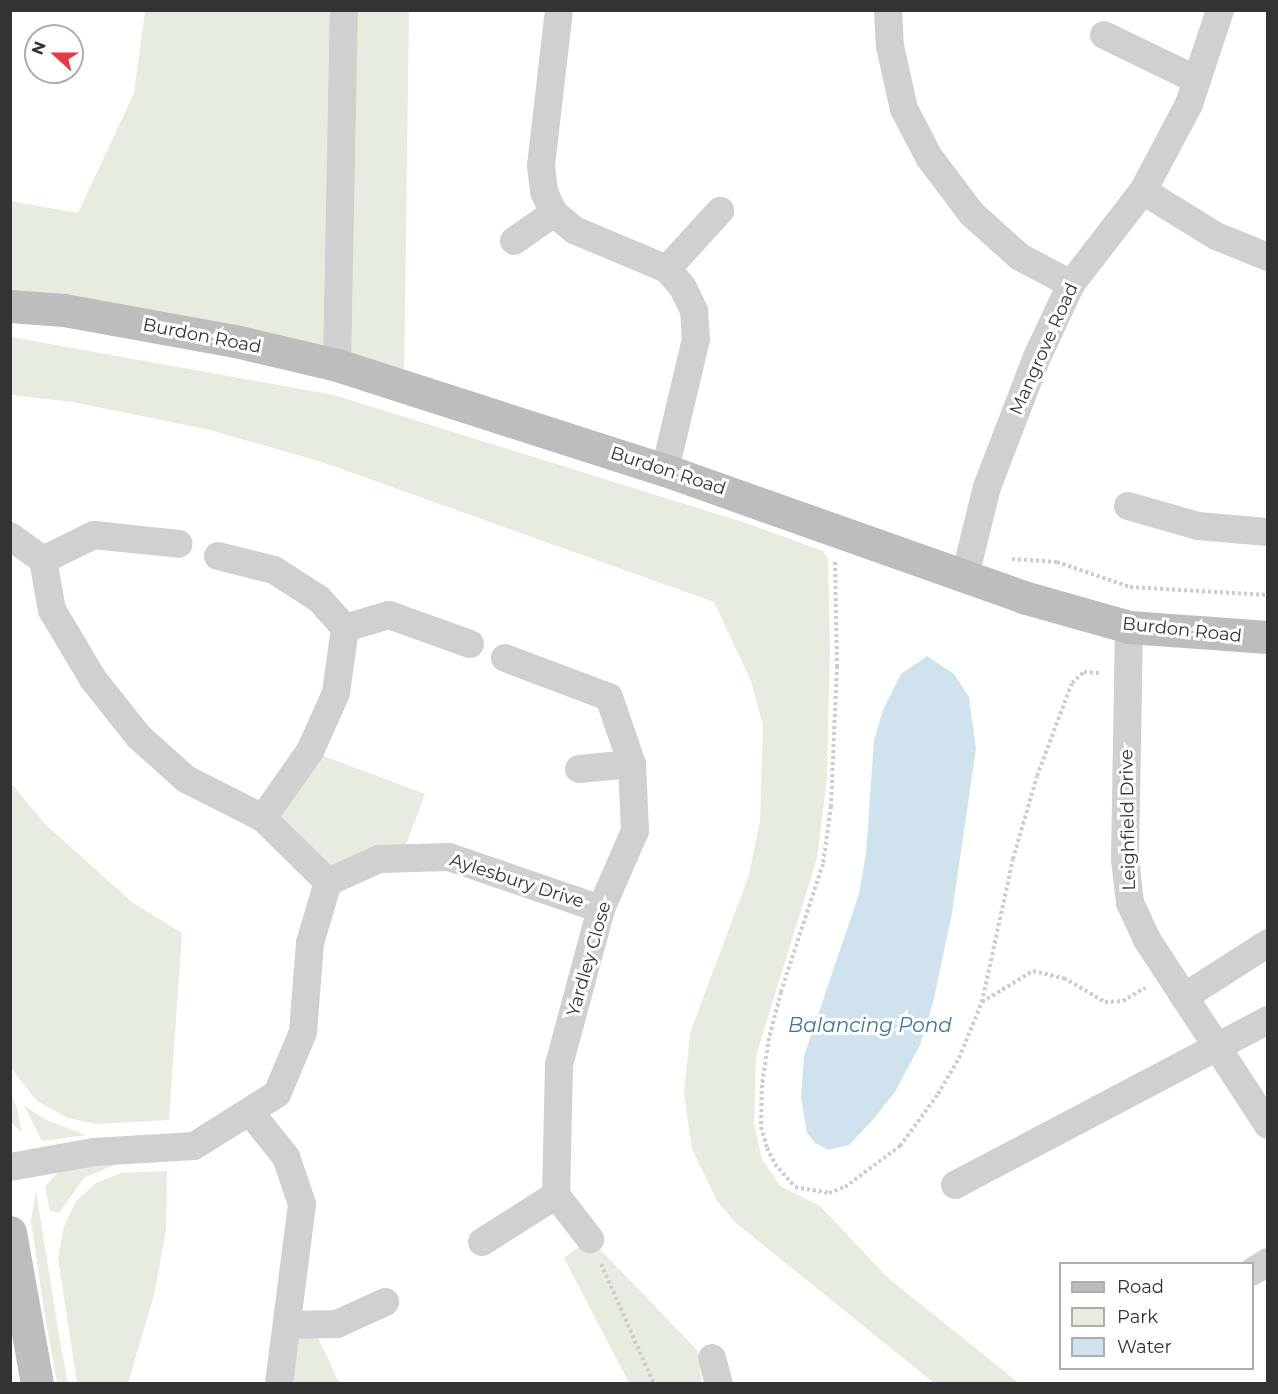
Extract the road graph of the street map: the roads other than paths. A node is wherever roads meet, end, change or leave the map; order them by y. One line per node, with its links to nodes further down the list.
1 (344, 10): 15 (street)
2 (559, 10): 9 (street)
3 (888, 10): 13 (street)
4 (1220, 10): 6 (street, Mangrove Road)
5 (1104, 34): 6 (street)
6 (1197, 80): 7 (street, Mangrove Road)
7 (1143, 191): 11 (street); 13 (street, Mangrove Road)
8 (720, 211): 12 (street)
9 (554, 213): 10 (street); 12 (street)
10 (514, 241)
11 (1268, 257)
12 (667, 269): 16 (street)
13 (1071, 284): 23 (street, Mangrove Road)
14 (10, 306): 15 (street, Burdon Road)
15 (336, 365): 16 (street, Burdon Road)
16 (665, 470): 23 (street, Burdon Road)
17 (1128, 506): 18 (street)
18 (1268, 532)
19 (10, 536): 22 (street)
20 (179, 544): 22 (street)
21 (218, 556): 25 (street)
22 (43, 560): 31 (street)
23 (968, 566): 24 (street, Burdon Road)
24 (1129, 627): 26 (street, Burdon Road); 35 (street, Leighfield Drive)
25 (345, 628): 27 (street); 31 (street)
26 (1268, 637)
27 (470, 644)
28 (505, 658): 29 (street, Yardley Close)
29 (632, 765): 30 (street); 33 (street, Yardley Close)
30 (579, 769)
31 (263, 818): 32 (street)
32 (328, 882): 33 (street, Aylesbury Drive); 38 (street)
33 (601, 909): 42 (street, Yardley Close)
34 (1268, 943): 35 (street)
35 (1184, 997): 37 (street, Leighfield Drive)
36 (1268, 1020): 37 (street)
37 (1215, 1046): 39 (street, Leighfield Drive); 41 (street)
38 (250, 1112): 40 (street); 49 (street)
39 (1268, 1125)
40 (10, 1167)
41 (955, 1185)
42 (556, 1195): 44 (street); 45 (street)
43 (10, 1232): 50 (street)
44 (590, 1239)
45 (482, 1242)
46 (1268, 1262): 47 (street)
47 (1254, 1271)
48 (385, 1302): 49 (street)
49 (289, 1325): 51 (street)
50 (37, 1383)
51 (279, 1383)

